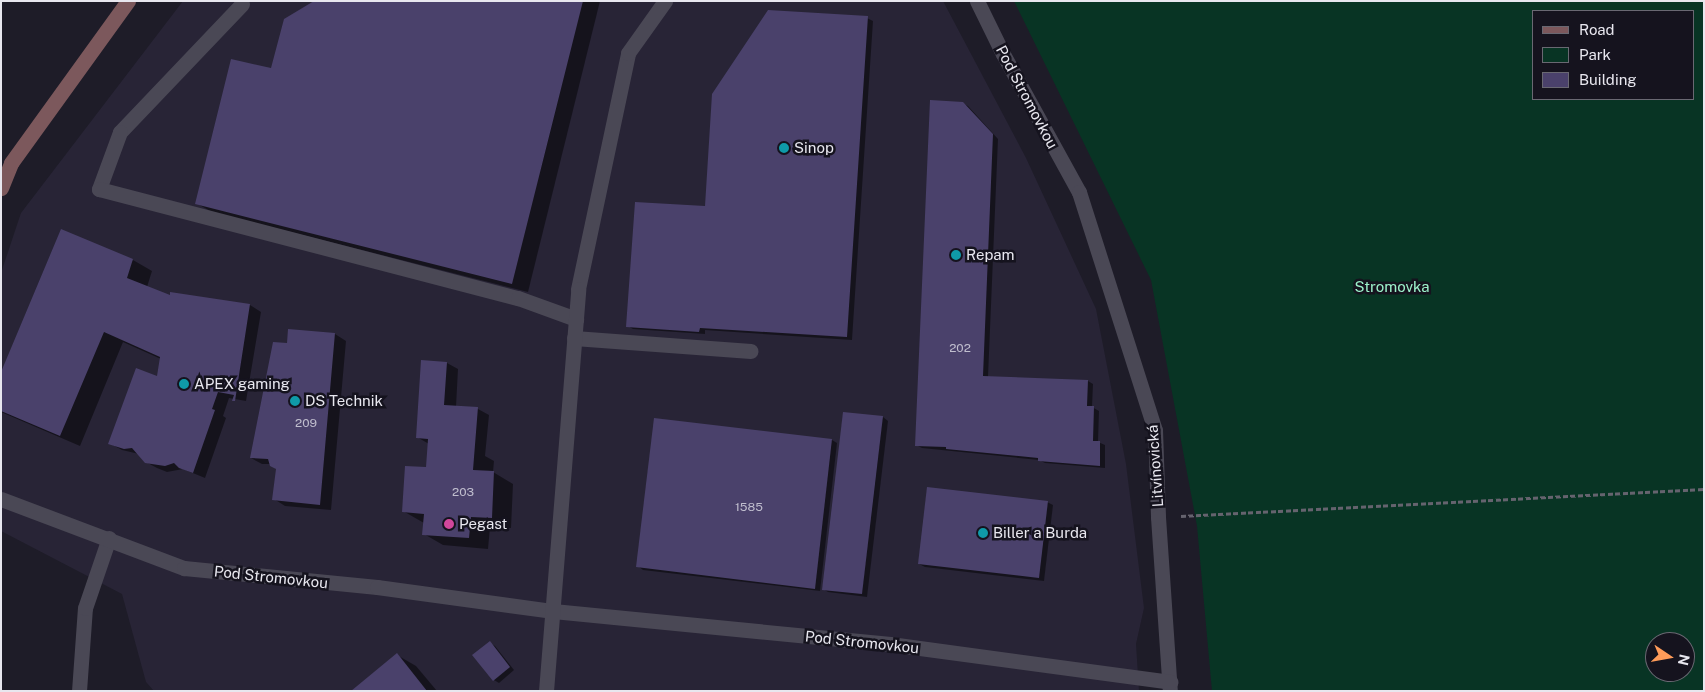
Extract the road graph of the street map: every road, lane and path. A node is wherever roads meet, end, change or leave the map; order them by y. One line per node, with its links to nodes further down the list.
1 (128, 1): 5 (street)
2 (665, 1): 7 (street)
3 (977, 1): 6 (street, Pod Stromovkou)
4 (242, 4): 7 (street)
5 (1, 188)
6 (1079, 192): 12 (street, Litvínovická)
7 (576, 319): 8 (street)
8 (574, 338): 9 (street); 14 (street)
9 (751, 351)
10 (1704, 489): 12 (path)
11 (1, 499): 13 (street, Pod Stromovkou)
12 (1158, 517): 15 (street, Litvínovická)
13 (108, 538): 14 (street, Pod Stromovkou); 16 (street)
14 (553, 610): 15 (street, Pod Stromovkou); 17 (street)
15 (1170, 686)
16 (79, 691)
17 (546, 691)

